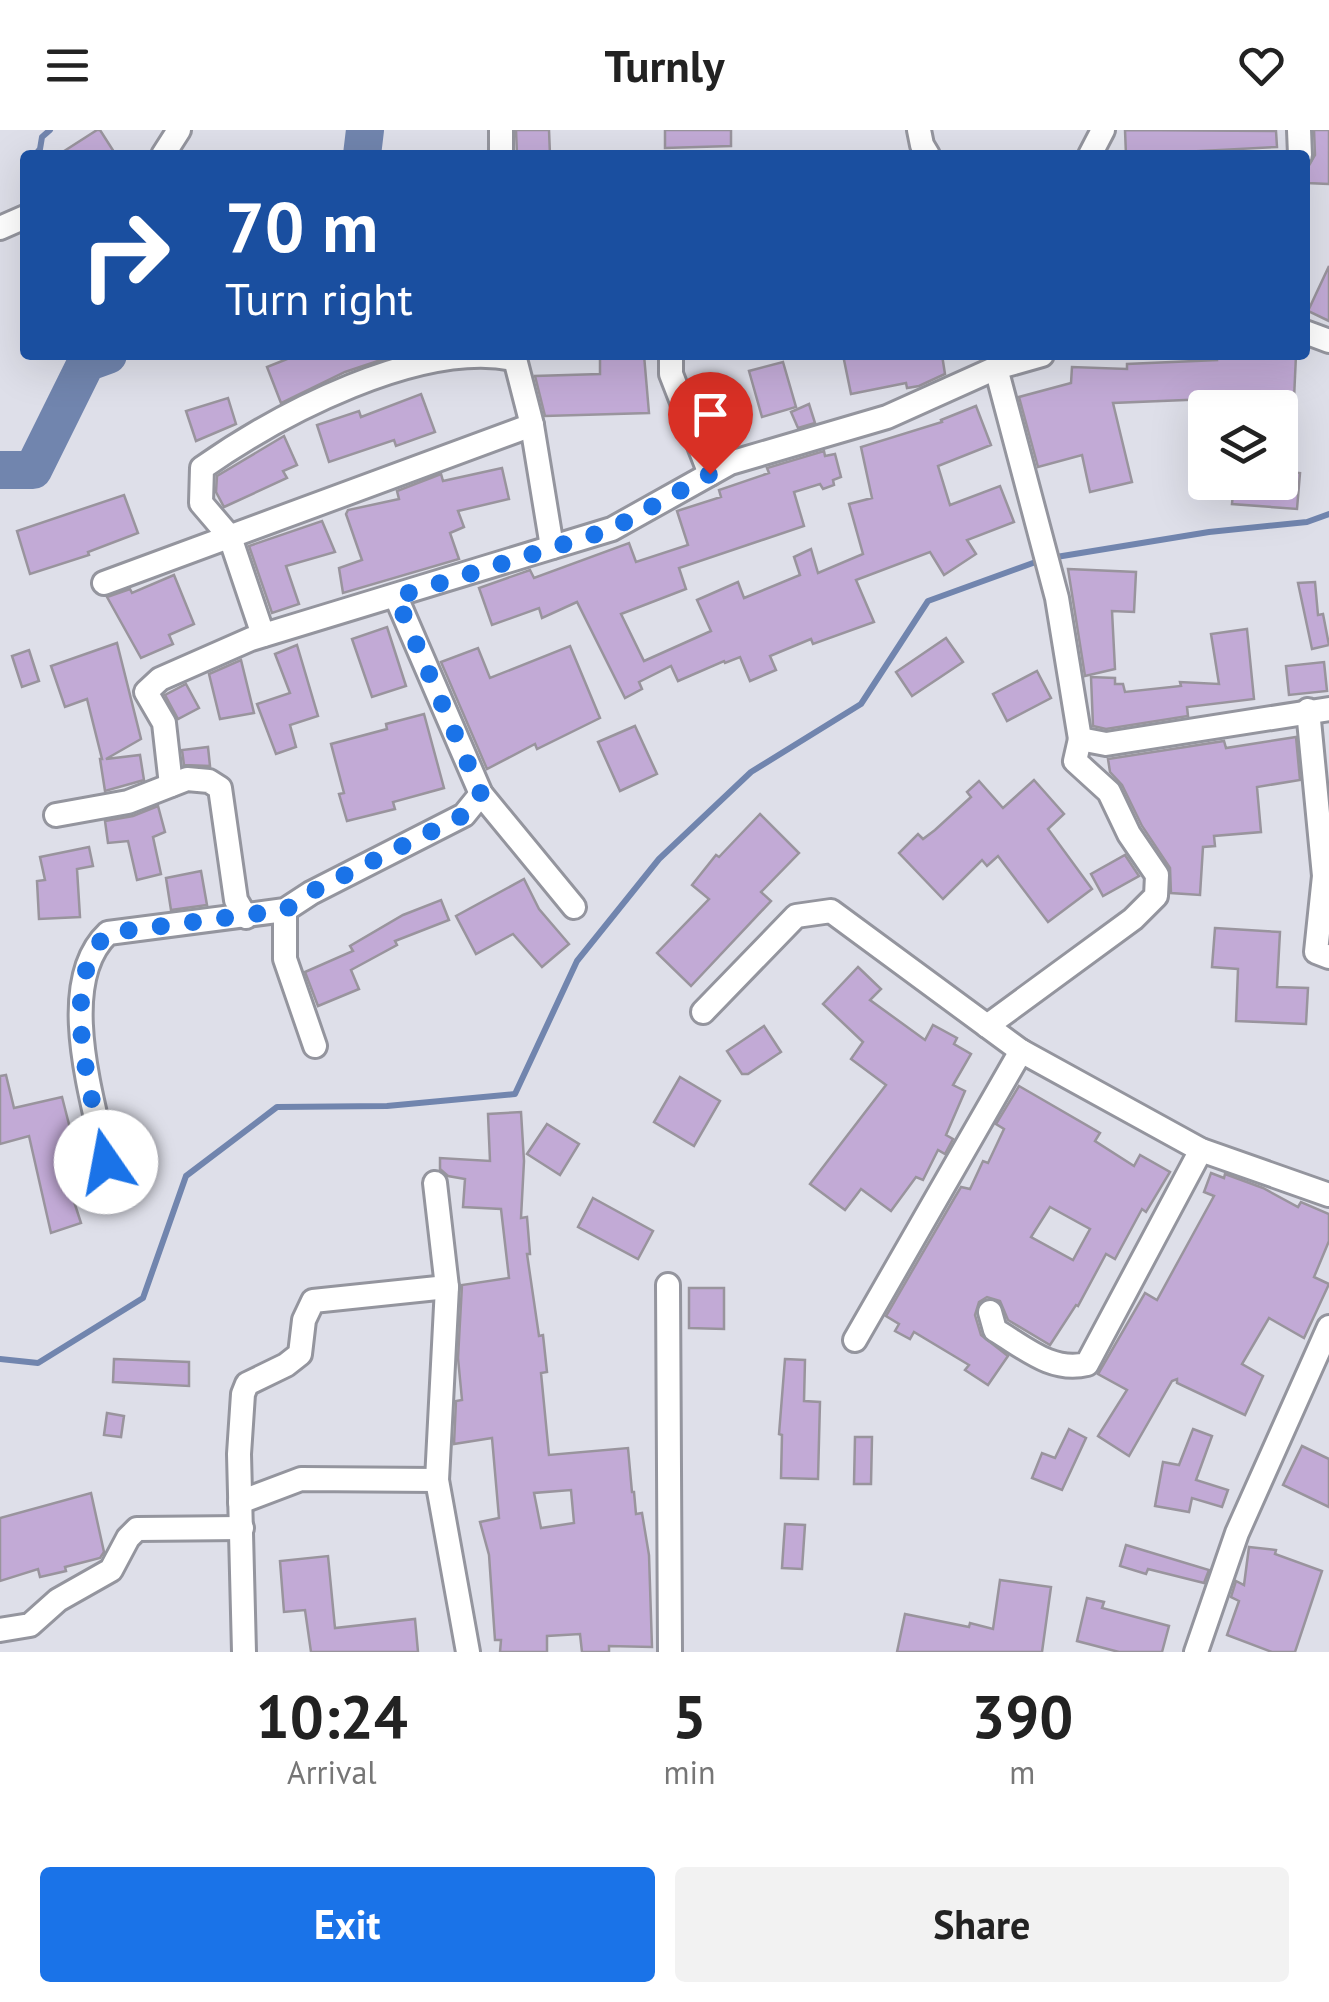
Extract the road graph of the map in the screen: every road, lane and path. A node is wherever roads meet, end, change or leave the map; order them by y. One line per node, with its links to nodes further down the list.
1 (1329, 341): 2 (street)
2 (1329, 353)
3 (454, 360): 10 (street)
4 (515, 360): 8 (street)
5 (671, 360): 9 (street)
6 (1024, 360): 7 (street)
7 (996, 368): 9 (street); 16 (street)
8 (532, 425): 10 (street); 11 (street)
9 (710, 474): 11 (street)
10 (230, 537): 12 (street); 14 (street)
11 (552, 547): 13 (street)
12 (104, 583)
13 (396, 597): 14 (street); 18 (street)
14 (262, 636): 17 (street)
15 (1318, 710): 16 (street); 23 (street)
16 (1080, 739): 25 (street)
17 (171, 785): 19 (street); 22 (street)
18 (481, 794): 20 (street); 21 (street)
19 (56, 815)
20 (574, 908)
21 (285, 910): 22 (street); 26 (street)
22 (246, 917): 29 (street)
23 (1329, 957)
24 (703, 1012): 25 (street)
25 (987, 1026): 27 (street)
26 (315, 1046)
27 (1020, 1051): 28 (street); 36 (street)
28 (1202, 1150): 31 (street); 34 (street)
29 (106, 1162)
30 (435, 1183): 33 (street)
31 (1329, 1194)
32 (668, 1285): 43 (street)
33 (447, 1286): 37 (street); 38 (street)
34 (990, 1312)
35 (1329, 1327): 44 (street)
36 (855, 1340)
37 (437, 1480): 38 (street); 42 (street)
38 (240, 1502): 39 (street)
39 (242, 1528): 40 (street); 41 (street)
40 (0, 1630)
41 (244, 1652)
42 (468, 1652)
43 (670, 1652)
44 (1196, 1652)

